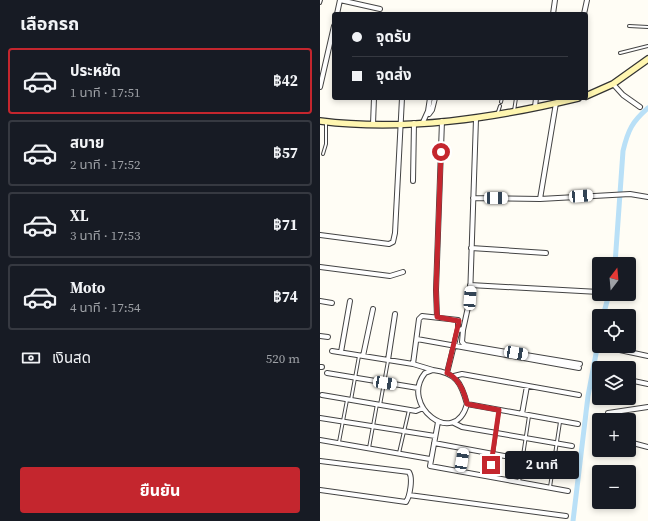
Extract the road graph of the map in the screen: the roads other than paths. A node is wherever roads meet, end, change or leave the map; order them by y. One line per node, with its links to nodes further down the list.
1 (340, 0): 4 (street); 5 (street)
2 (555, 0): 6 (street)
3 (587, 0): 7 (street)
4 (380, 9)
5 (337, 12)
6 (553, 12)
7 (584, 12)
8 (629, 26): 9 (lane)
9 (648, 27)
10 (332, 37): 15 (street)
11 (648, 46): 12 (lane)
12 (620, 53)
13 (648, 58): 14 (street)
14 (613, 84): 16 (street); 27 (street)
15 (320, 87)
16 (588, 95)
17 (374, 100): 37 (street)
18 (402, 100): 35 (street)
19 (430, 100): 30 (street)
20 (434, 100): 30 (street)
21 (516, 100): 28 (lane)
22 (536, 100): 26 (street)
23 (566, 100): 24 (street)
24 (556, 103): 26 (street); 42 (street)
25 (500, 106): 29 (lane)
26 (535, 107): 28 (street)
27 (640, 107)
28 (514, 111): 29 (street)
29 (498, 114): 31 (street)
30 (427, 115): 34 (street)
31 (476, 119): 32 (street); 41 (street)
32 (442, 121): 34 (street); 55 (street)
33 (323, 122): 37 (street); 38 (lane)
34 (423, 122): 36 (street)
35 (401, 123): 36 (street); 37 (street); 43 (street)
36 (414, 123): 39 (street)
37 (372, 124)
38 (323, 154)
39 (413, 181)
40 (648, 197): 42 (street)
41 (473, 198): 42 (street); 44 (street)
42 (540, 199)
43 (320, 235)
44 (471, 248): 45 (street); 48 (street)
45 (546, 252)
46 (320, 267): 47 (street)
47 (403, 272)
48 (470, 285): 49 (street); 57 (street)
49 (592, 292)
50 (350, 301): 63 (street)
51 (320, 302): 52 (street)
52 (332, 303)
53 (373, 309): 65 (street)
54 (395, 314): 67 (street)
55 (437, 317): 56 (street); 60 (street)
56 (458, 329): 57 (street); 61 (street)
57 (463, 330): 61 (street)
58 (320, 336): 59 (street)
59 (328, 337)
60 (417, 340): 61 (street); 68 (street)
61 (454, 346): 71 (street)
62 (332, 351): 63 (street)
63 (342, 352): 65 (street)
64 (634, 353): 66 (street)
65 (361, 356): 67 (street); 73 (lane)
66 (648, 356)
67 (388, 360): 68 (street); 75 (lane)
68 (413, 364): 69 (street)
69 (433, 370): 71 (street); 78 (street)
70 (328, 373): 73 (street)
71 (447, 373): 72 (street)
72 (454, 376): 77 (street); 82 (street)
73 (355, 378): 75 (street); 81 (lane)
74 (636, 381): 76 (street)
75 (385, 383): 78 (street); 83 (lane)
76 (648, 384)
77 (527, 386): 79 (street); 89 (street)
78 (418, 388): 85 (street)
79 (579, 394)
80 (322, 395): 81 (street)
81 (349, 400): 83 (street); 92 (lane)
82 (467, 404): 87 (street); 95 (street)
83 (379, 405): 86 (street); 97 (lane)
84 (648, 407): 88 (street)
85 (423, 408): 86 (street); 94 (street)
86 (409, 410): 98 (lane)
87 (499, 410): 89 (street); 99 (lane)
88 (608, 413)
89 (522, 414): 90 (street)
90 (530, 416): 93 (street); 101 (lane)
91 (320, 418): 92 (street)
92 (343, 421): 97 (street); 103 (lane)
93 (561, 421): 96 (street); 105 (lane)
94 (438, 422): 95 (street); 100 (street)
95 (454, 422): 99 (street)
96 (578, 424)
97 (374, 426): 98 (street); 109 (lane)
98 (404, 432): 100 (street); 111 (lane)
99 (496, 433): 101 (street); 112 (lane)
100 (435, 436): 104 (street)
101 (526, 438): 105 (street); 114 (lane)
102 (320, 440): 103 (street)
103 (339, 442): 109 (street)
104 (434, 443): 110 (street); 113 (street)
105 (557, 443): 107 (street); 116 (lane)
106 (636, 444): 108 (street)
107 (572, 446)
108 (648, 447)
109 (369, 448): 111 (street)
110 (464, 449): 112 (street); 118 (lane)
111 (399, 453): 113 (street)
112 (493, 454): 114 (street); 119 (lane)
113 (430, 459): 118 (street)
114 (523, 460): 116 (street); 120 (lane)
115 (320, 461): 124 (street)
116 (554, 465): 117 (street); 121 (lane)
117 (570, 468)
118 (460, 471): 119 (street)
119 (490, 476): 120 (street)
120 (519, 482): 121 (street)
121 (550, 488): 123 (street)
122 (320, 490): 124 (street)
123 (568, 491)
124 (409, 495): 125 (street)
125 (566, 516)

